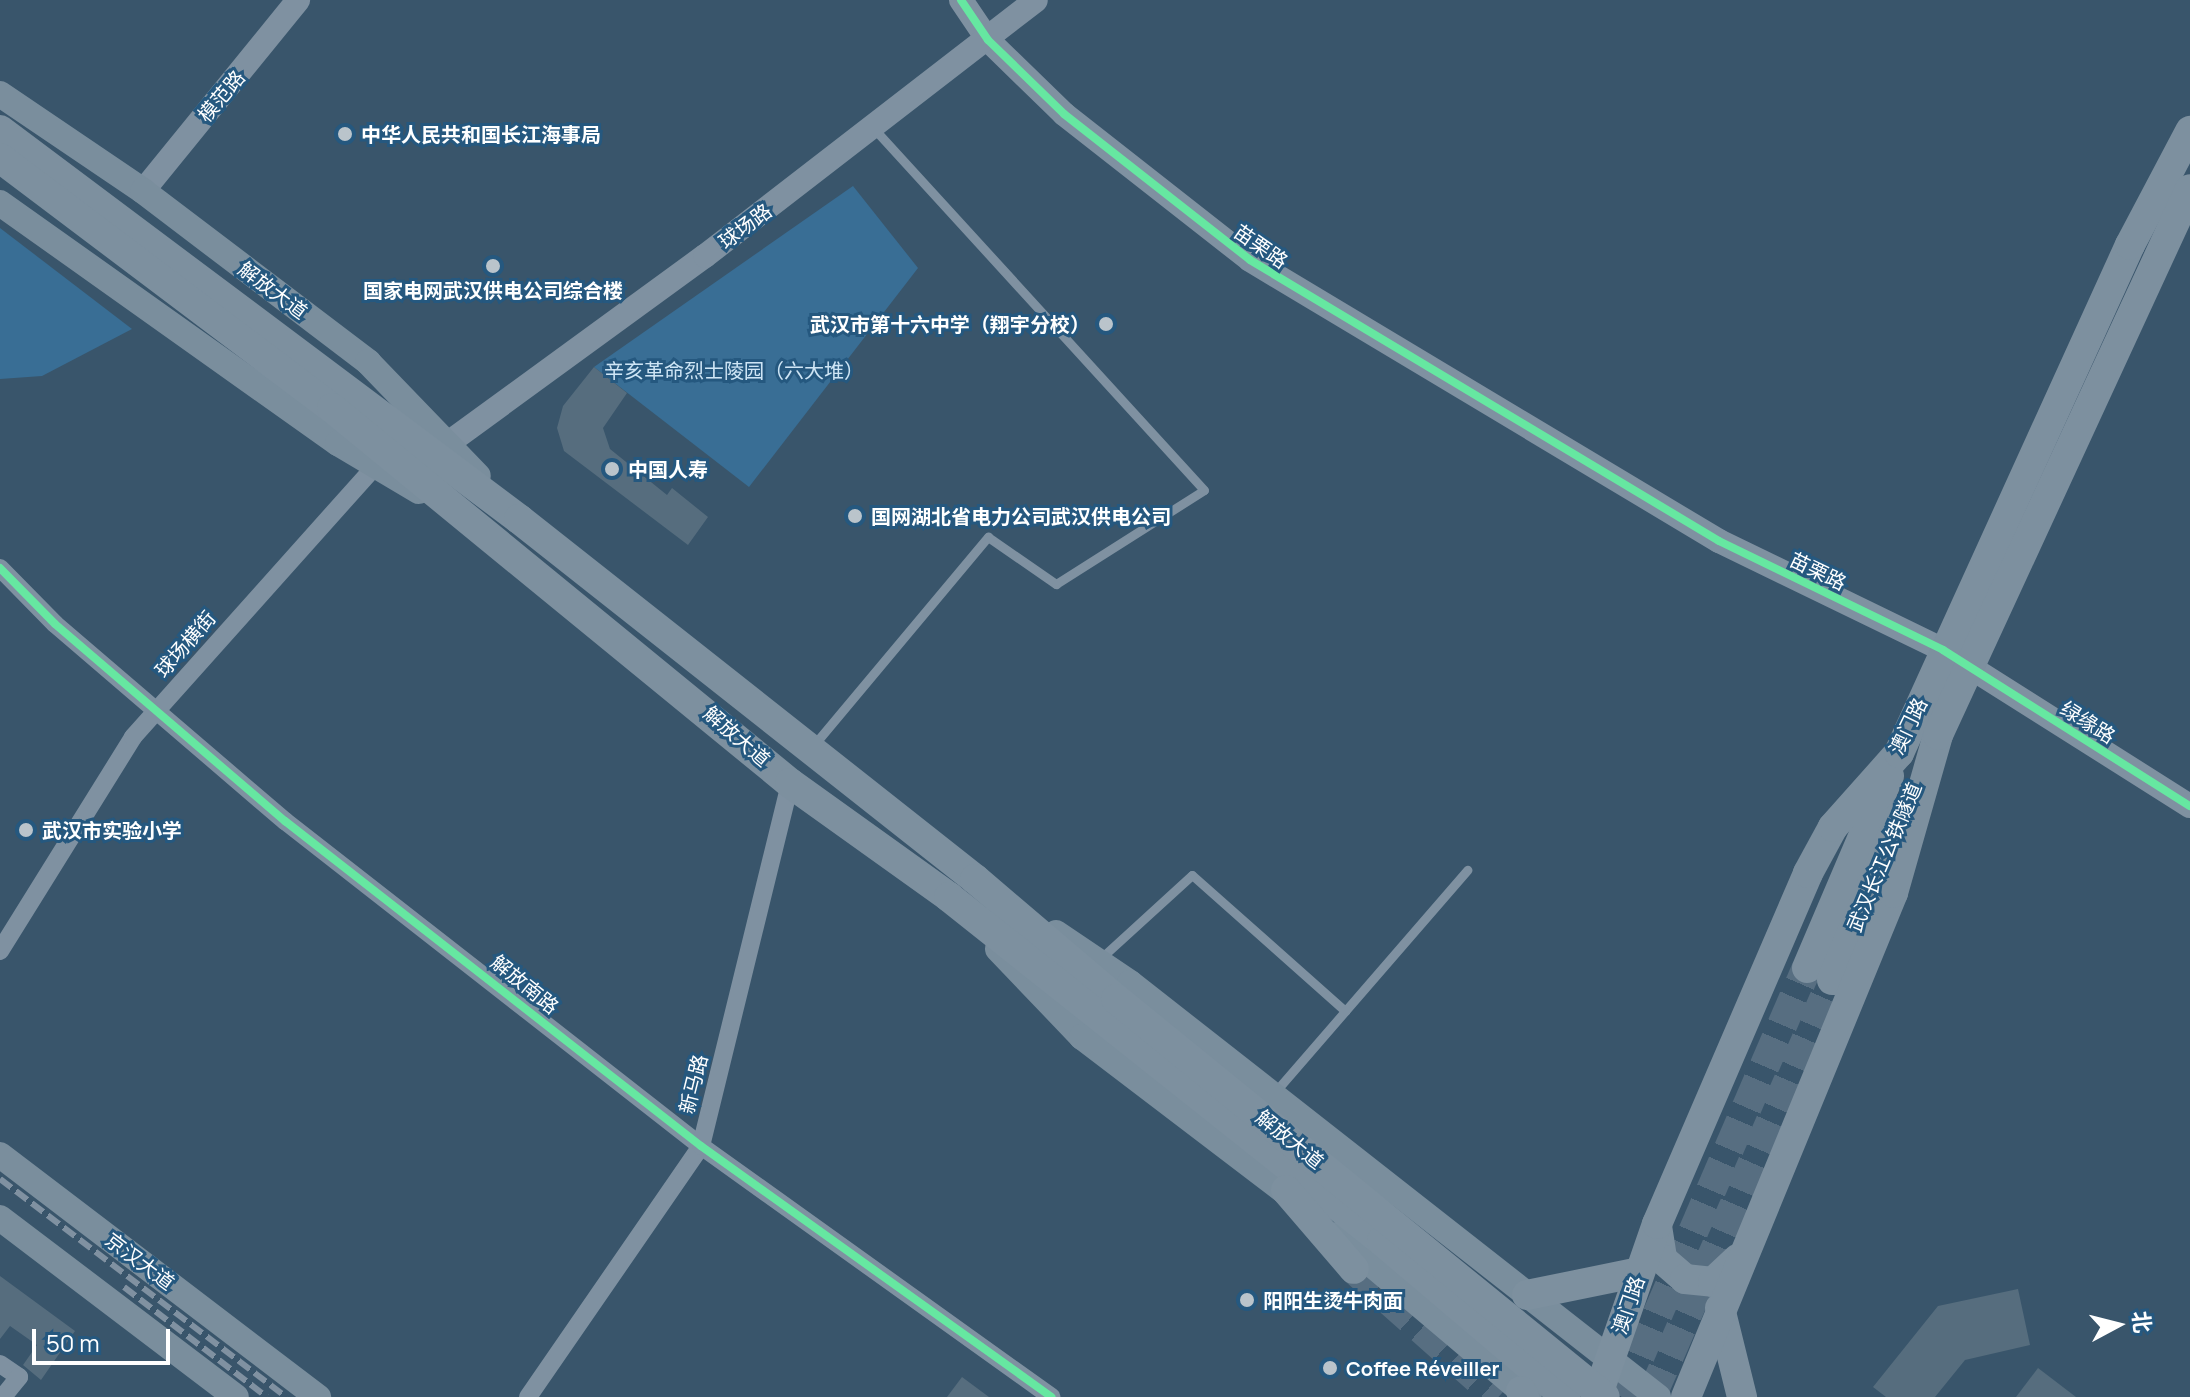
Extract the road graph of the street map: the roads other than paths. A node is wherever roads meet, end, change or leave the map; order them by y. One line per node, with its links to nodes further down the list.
1 (298, 0): 11 (street, 模范路)
2 (961, 0): 4 (street, 苗栗路)
3 (1036, 0): 4 (street, 球场路)
4 (988, 40): 6 (street, 球场路); 19 (street, 苗栗路)
5 (0, 94): 11 (main road, 解放大道)
6 (873, 128): 14 (street, 球场路); 23 (lane)
7 (0, 130): 13 (main road, 解放大道)
8 (2190, 131): 19 (main road, 澳门路)
9 (0, 158): 13 (main road, 解放大道)
10 (2190, 189): 20 (main road, 澳门路)
11 (143, 191): 14 (main road, 解放大道)
12 (0, 203): 15 (main road, 解放大道)
13 (338, 395): 16 (main road, 解放大道); 17 (main road, 解放大道)
14 (447, 444): 16 (main road, 解放大道)
15 (375, 466): 17 (main road, 解放大道); 21 (street, 球场横街)
16 (519, 519): 23 (main road, 解放大道)
17 (494, 537): 25 (main road, 解放大道)
18 (0, 568): 21 (street, 解放南路)
19 (1943, 650): 20 (street, 苗栗路); 24 (main road, 澳门路)
20 (1969, 665): 22 (main road, 澳门路); 26 (street, 绿缘路)
21 (156, 711): 30 (street, 球场横街); 35 (street, 解放南路)
22 (1938, 735): 24 (main road, 武汉长江公铁隧道); 40 (main road, 澳门路)
23 (811, 749): 28 (main road, 解放大道)
24 (1899, 753): 39 (main road, 澳门路)
25 (790, 783): 29 (main road, 解放大道); 35 (street, 新马路)
26 (2190, 806)
27 (1467, 870): 33 (lane)
28 (975, 879): 31 (main road, 解放大道); 32 (main road, 解放大道)
29 (949, 897): 32 (main road, 解放大道); 37 (main road, 解放大道)
30 (0, 951)
31 (1097, 961): 33 (lane); 34 (main road, 解放大道)
32 (1109, 1008): 53 (main road, 解放大道); 55 (main road, 解放大道, bridge)
33 (1345, 1011): 34 (lane)
34 (1272, 1095): 43 (main road, 解放大道)
35 (701, 1146): 51 (street, 新马路); 52 (street, 解放南路)
36 (0, 1155): 50 (main road, 京汉大道)
37 (1286, 1190): 41 (main road); 47 (main road, 解放大道)
38 (0, 1218): 49 (main road)
39 (1657, 1224): 40 (main road); 42 (main road, 澳门路)
40 (1745, 1249): 44 (main road, 澳门路)
41 (1354, 1269)
42 (1640, 1272): 43 (main road); 45 (main road, 澳门路)
43 (1527, 1295): 45 (main road, 解放大道)
44 (1720, 1308): 57 (main road, 澳门路); 58 (main road)
45 (1609, 1361): 54 (main road, 澳门路); 56 (main road, 解放大道)
46 (0, 1364): 48 (street)
47 (1525, 1395)
48 (3, 1397)
49 (236, 1397)
50 (318, 1397)
51 (528, 1397)
52 (1051, 1397)
53 (1566, 1397)
54 (1597, 1397)
55 (1605, 1397)
56 (1658, 1397)
57 (1686, 1397)
58 (1742, 1397)

